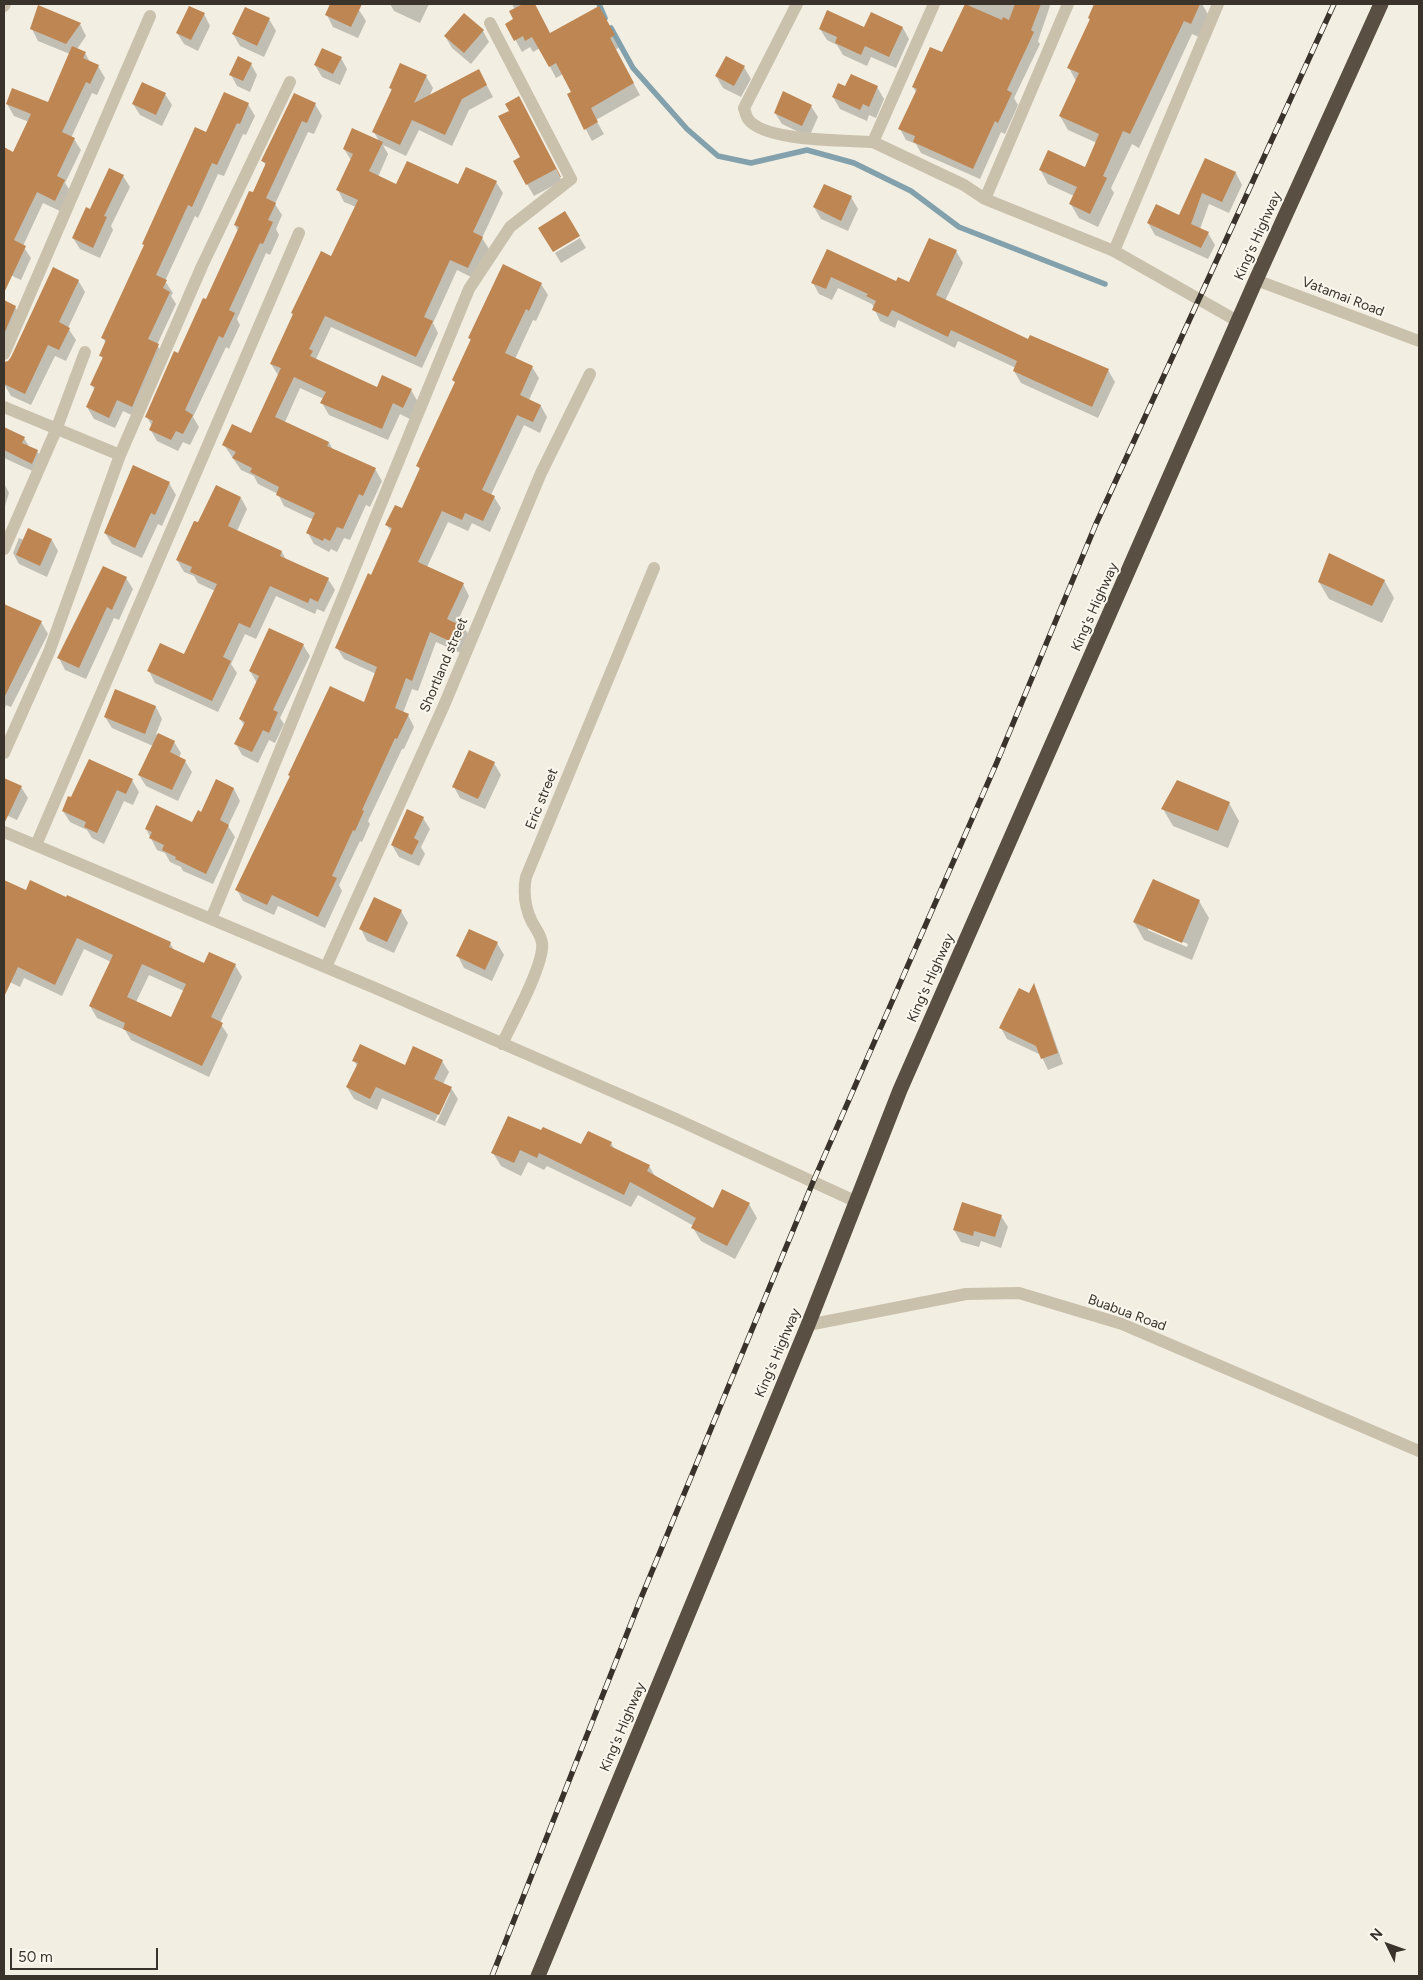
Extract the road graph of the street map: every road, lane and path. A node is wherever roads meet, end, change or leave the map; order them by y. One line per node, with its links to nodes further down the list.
1 (797, 4): 9 (street)
2 (934, 4): 9 (street)
3 (1068, 4): 10 (street)
4 (1218, 4): 12 (street)
5 (1381, 4): 13 (highway, King's Highway)
6 (150, 16): 17 (street)
7 (490, 23): 27 (street)
8 (290, 82): 21 (street)
9 (873, 142): 10 (street)
10 (985, 199): 12 (street)
11 (299, 233): 26 (street)
12 (1114, 251): 14 (street)
13 (1256, 280): 14 (highway, King's Highway); 15 (street, Vatamai Road)
14 (1238, 322): 30 (highway, King's Highway)
15 (1419, 341)
16 (85, 352): 20 (street)
17 (4, 354)
18 (590, 374): 28 (street, Shortland street)
19 (4, 408): 20 (street)
20 (56, 430): 21 (street); 22 (street)
21 (120, 455): 24 (street)
22 (4, 549)
23 (654, 568): 29 (street, Eric street)
24 (4, 753)
25 (4, 832): 26 (street)
26 (36, 845): 27 (street)
27 (211, 919): 28 (street)
28 (326, 968): 29 (street)
29 (502, 1044): 30 (street)
30 (857, 1202): 31 (highway, King's Highway)
31 (808, 1325): 32 (street, Buabua Road); 33 (highway, King's Highway)
32 (1419, 1451)
33 (538, 1976)

